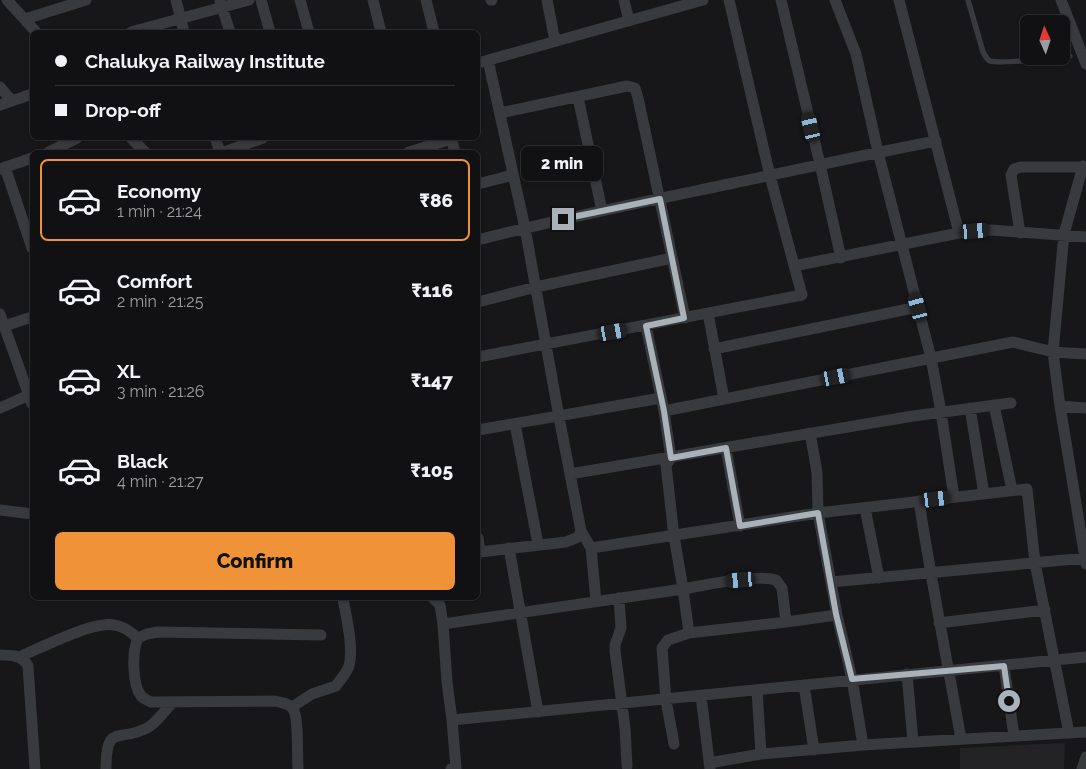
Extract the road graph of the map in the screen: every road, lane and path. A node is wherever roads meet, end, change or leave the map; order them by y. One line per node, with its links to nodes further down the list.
1 (7, 0): 19 (street)
2 (86, 0): 19 (street)
3 (176, 0): 20 (street)
4 (249, 0): 18 (street)
5 (261, 0): 26 (street)
6 (300, 0): 27 (street)
7 (373, 0): 28 (street)
8 (426, 0): 29 (street)
9 (547, 0): 30 (street)
10 (624, 0): 21 (street)
11 (703, 0): 21 (street)
12 (729, 0): 55 (street)
13 (781, 0): 51 (street)
14 (835, 0): 49 (street)
15 (899, 0): 44 (street)
16 (968, 0): 31 (lane)
17 (1061, 0): 33 (street)
18 (221, 4): 20 (street); 25 (street)
19 (24, 19): 22 (street)
20 (181, 20): 23 (street); 24 (street)
21 (629, 21): 30 (street)
22 (34, 30)
23 (139, 30)
24 (184, 30)
25 (229, 30)
26 (269, 30)
27 (308, 30)
28 (380, 30)
29 (434, 30)
30 (555, 42): 32 (street)
31 (1020, 61)
32 (483, 62): 39 (street)
33 (1086, 64)
34 (0, 87): 37 (street)
35 (30, 95): 37 (street)
36 (578, 97): 39 (street); 57 (street); 58 (street)
37 (12, 101): 38 (street)
38 (0, 105)
39 (500, 113): 54 (street)
40 (73, 140): 45 (street)
41 (133, 140): 46 (street)
42 (257, 140): 47 (street)
43 (445, 140): 48 (street)
44 (936, 141): 49 (street); 60 (street)
45 (53, 150)
46 (143, 150)
47 (229, 150)
48 (415, 150)
49 (878, 152): 51 (street); 66 (street)
50 (30, 159): 53 (street)
51 (820, 164): 55 (street); 68 (street)
52 (1084, 166): 61 (street); 62 (street)
53 (2, 168): 65 (street)
54 (514, 175): 56 (street); 59 (street)
55 (770, 176): 57 (street); 69 (street)
56 (480, 184)
57 (660, 199): 58 (street); 67 (street)
58 (602, 211): 59 (street)
59 (525, 228): 64 (street); 70 (street)
60 (959, 233): 61 (street); 66 (street)
61 (1020, 233): 62 (street)
62 (1064, 234): 63 (street); 81 (street)
63 (1086, 237)
64 (480, 239)
65 (30, 243)
66 (902, 244): 68 (street); 72 (street)
67 (672, 258): 70 (street); 76 (street)
68 (841, 258): 69 (street)
69 (794, 266): 73 (street)
70 (536, 287): 71 (street); 79 (street)
71 (480, 301)
72 (918, 307): 80 (street); 84 (street)
73 (708, 313): 76 (street); 80 (street)
74 (0, 314): 77 (street)
75 (30, 318): 77 (street)
76 (684, 318): 78 (street)
77 (4, 326): 85 (street)
78 (646, 326): 79 (street); 86 (street)
79 (546, 344): 83 (street); 97 (street)
80 (714, 349): 88 (street)
81 (1053, 352): 82 (street); 84 (street); 91 (street)
82 (1086, 354)
83 (480, 357)
84 (931, 358): 88 (street); 96 (street)
85 (28, 381)
86 (661, 398): 95 (street); 97 (street)
87 (30, 399): 92 (street)
88 (724, 399): 95 (street)
89 (1011, 403): 90 (street)
90 (994, 405): 93 (street); 104 (street)
91 (1060, 406): 94 (street); 119 (street)
92 (0, 408)
93 (970, 408): 96 (street); 105 (street)
94 (1086, 408)
95 (664, 411): 102 (street)
96 (941, 412): 100 (street); 106 (street)
97 (558, 417): 98 (street); 103 (street)
98 (515, 424): 99 (street); 115 (street)
99 (480, 430)
100 (810, 433): 101 (street); 110 (street)
101 (726, 448): 102 (street); 112 (street)
102 (671, 458): 103 (street); 114 (street)
103 (570, 474): 113 (street)
104 (1012, 490): 105 (street); 120 (street)
105 (984, 494): 106 (street)
106 (954, 497): 107 (street)
107 (918, 501): 108 (street); 121 (street)
108 (866, 508): 110 (street); 122 (street)
109 (0, 510): 111 (street)
110 (818, 513): 112 (street); 123 (street)
111 (30, 514)
112 (740, 526): 114 (street)
113 (581, 531): 115 (street); 117 (street)
114 (674, 536): 117 (street); 124 (street)
115 (538, 544): 116 (street)
116 (509, 548): 118 (street); 130 (street)
117 (590, 548): 128 (street)
118 (480, 552)
119 (1086, 560): 120 (street)
120 (1035, 563): 121 (street); 129 (street)
121 (929, 573): 122 (street); 133 (street)
122 (879, 578): 123 (street)
123 (831, 582): 131 (street)
124 (683, 589): 125 (street); 132 (street); 135 (street)
125 (619, 598): 128 (street); 151 (street)
126 (343, 600): 152 (street)
127 (435, 600): 134 (street)
128 (596, 601): 130 (street)
129 (1045, 610): 133 (street); 141 (street)
130 (520, 612): 134 (street); 153 (street)
131 (836, 614): 132 (street); 145 (street)
132 (786, 622): 135 (street)
133 (940, 623): 143 (street)
134 (443, 624): 154 (street)
135 (689, 633): 149 (street)
136 (321, 635): 137 (street)
137 (138, 638): 139 (street); 150 (street)
138 (0, 656): 139 (street)
139 (19, 657): 167 (street)
140 (1086, 657): 141 (street)
141 (1055, 661): 142 (street); 156 (street)
142 (1004, 666): 143 (street); 157 (street)
143 (949, 671): 144 (street); 158 (street)
144 (907, 674): 145 (street); 159 (street)
145 (852, 679): 146 (street); 161 (street)
146 (804, 685): 147 (street); 162 (street)
147 (757, 690): 148 (street); 163 (street)
148 (701, 696): 149 (street); 166 (street)
149 (666, 700): 151 (street); 160 (street)
150 (172, 703): 152 (street); 168 (street)
151 (622, 704): 153 (street); 165 (street)
152 (292, 707): 169 (street)
153 (538, 712): 154 (street)
154 (452, 720): 170 (street)
155 (1086, 732): 156 (street)
156 (1069, 733): 157 (street)
157 (1014, 736): 158 (street)
158 (961, 738): 159 (street)
159 (913, 742): 161 (street)
160 (674, 744)
161 (863, 745): 162 (street)
162 (814, 750): 163 (street)
163 (761, 754): 166 (street)
164 (1086, 757): 171 (street)
165 (627, 766)
166 (709, 766)
167 (35, 769)
168 (106, 769)
169 (298, 769)
170 (456, 769)
171 (1082, 769)

